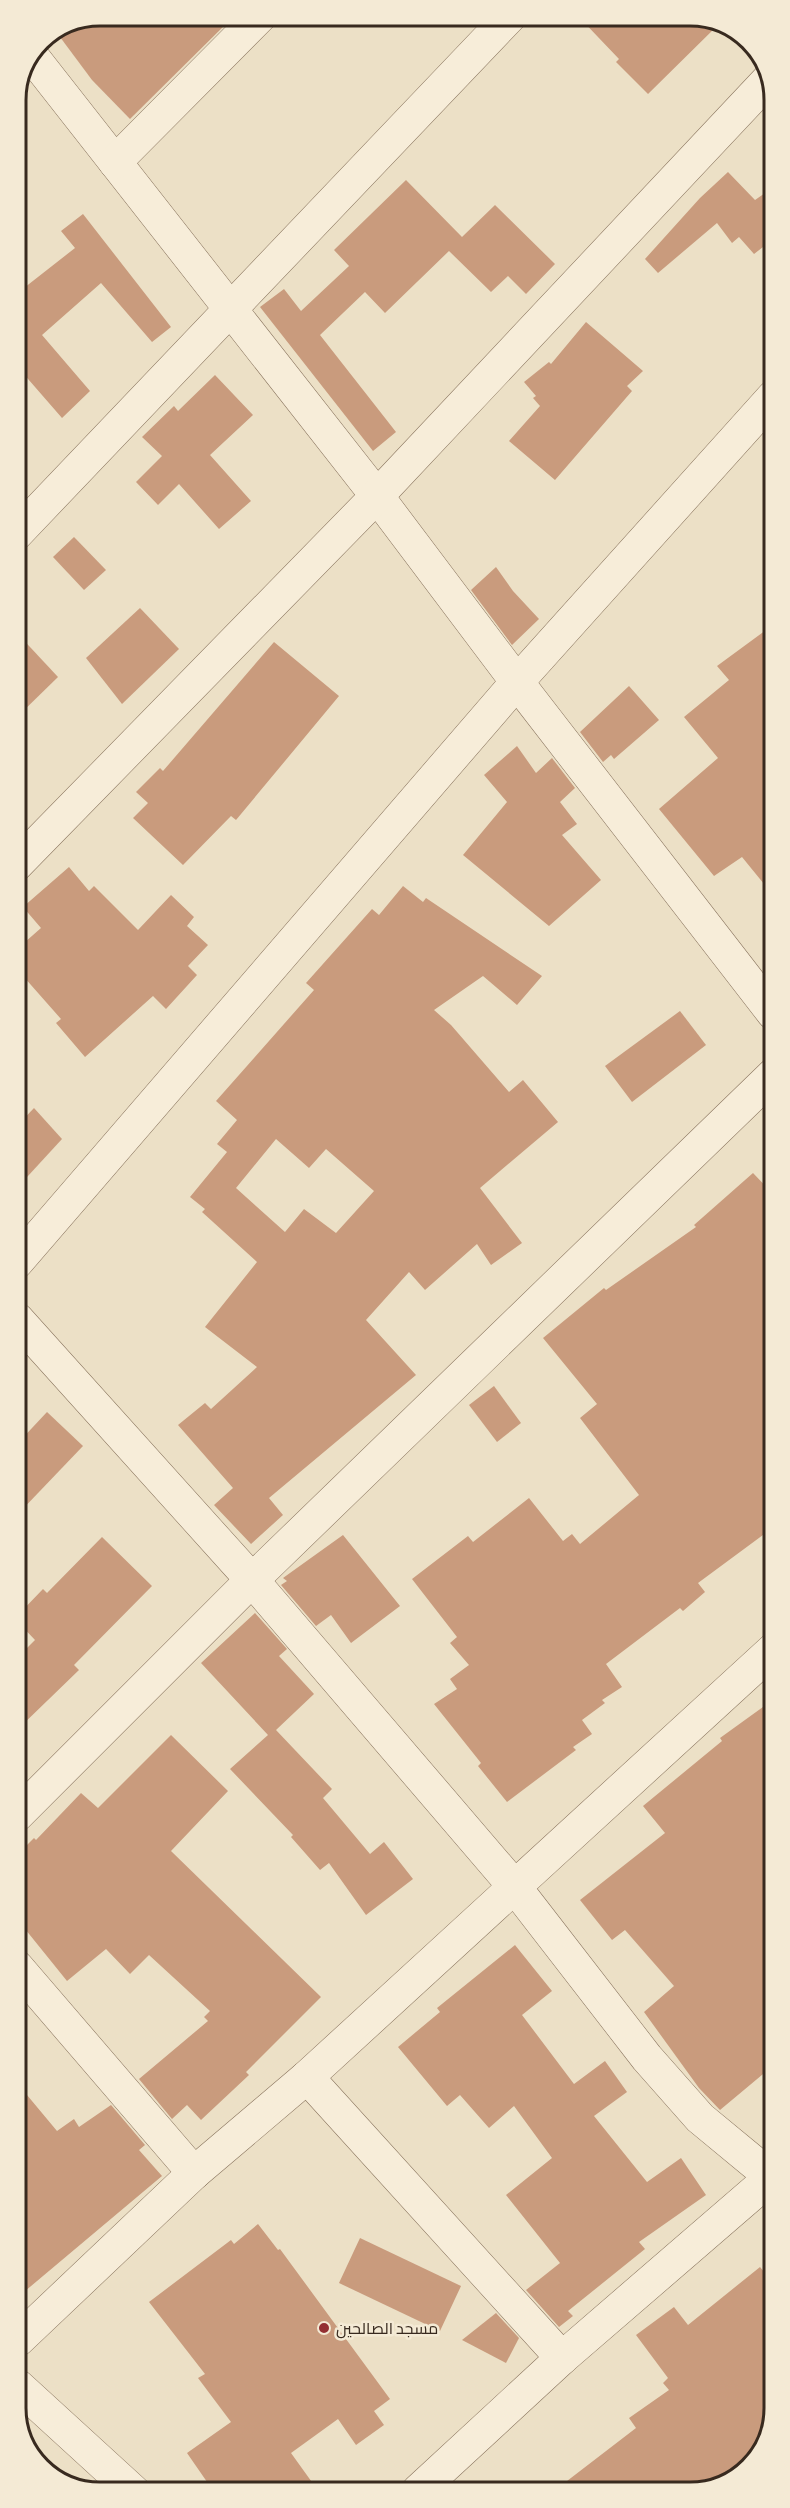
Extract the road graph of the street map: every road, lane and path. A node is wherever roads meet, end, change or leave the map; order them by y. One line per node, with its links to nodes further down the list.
1 (251, 25): 5 (street)
2 (488, 26): 6 (street)
3 (36, 61): 5 (street)
4 (763, 85): 8 (street)
5 (115, 162): 6 (street)
6 (230, 309): 8 (street); 9 (street)
7 (764, 407): 10 (street)
8 (377, 496): 10 (street); 11 (street)
9 (26, 523)
10 (517, 682): 12 (street); 14 (street)
11 (26, 855)
12 (764, 1001)
13 (764, 1084): 16 (street)
14 (26, 1251)
15 (26, 1329): 16 (street)
16 (252, 1580): 18 (street); 19 (street)
17 (764, 1658): 19 (street)
18 (26, 1806)
19 (514, 1886): 21 (street); 22 (street)
20 (26, 1977): 23 (street)
21 (307, 2077): 23 (street); 26 (street)
22 (764, 2169)
23 (194, 2173): 25 (street)
24 (764, 2186): 26 (street)
25 (26, 2332)
26 (562, 2358): 29 (street)
27 (26, 2393): 28 (street)
28 (123, 2482)
29 (429, 2482)

